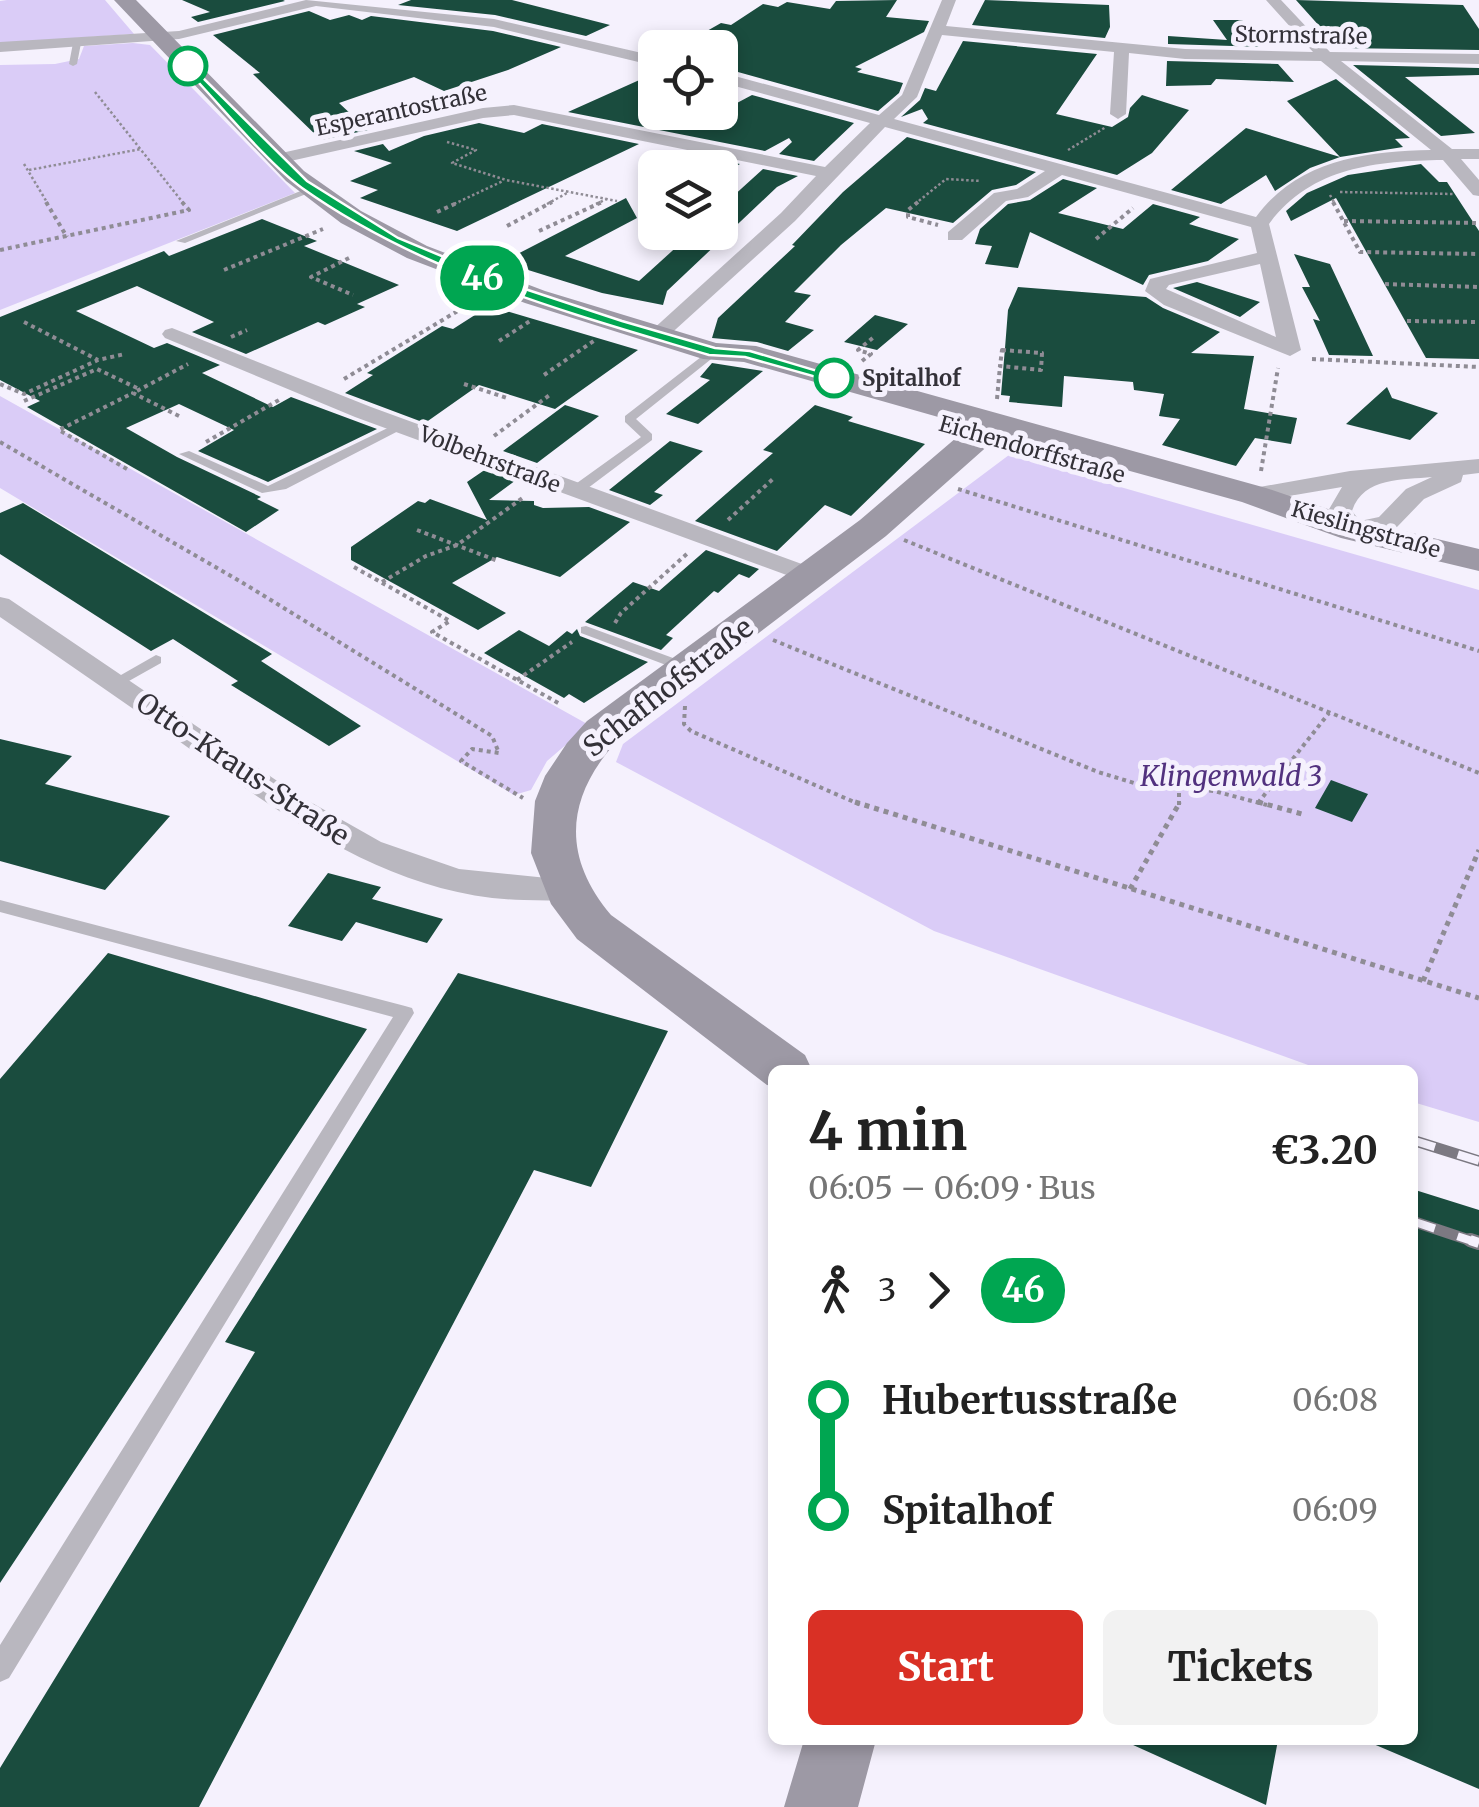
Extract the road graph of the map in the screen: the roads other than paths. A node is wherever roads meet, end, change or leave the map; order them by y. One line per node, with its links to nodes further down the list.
1 (124, 0): 6 (street, Eichendorffstraße)
2 (949, 0): 5 (street)
3 (1273, 0): 11 (street)
4 (320, 1): 6 (street); 10 (street)
5 (939, 30): 9 (street, Stormstraße); 16 (street)
6 (161, 38): 7 (street); 19 (street, Eichendorffstraße)
7 (76, 42): 8 (street); 13 (lane)
8 (0, 47)
9 (1122, 49): 11 (street, Stormstraße); 15 (street)
10 (638, 57)
11 (1327, 58): 12 (street, Stormstraße); 17 (street)
12 (1479, 59)
13 (73, 64)
14 (738, 83): 16 (street)
15 (1118, 114)
16 (886, 120): 20 (street); 21 (street)
17 (1447, 154): 18 (street); 23 (street); 24 (street)
18 (1479, 154)
19 (277, 159): 21 (street, Esperantostraße); 22 (street, Eichendorffstraße)
20 (1053, 166): 24 (street); 25 (street)
21 (830, 172): 29 (street)
22 (311, 190): 26 (lane); 29 (street, Eichendorffstraße)
23 (1471, 192)
24 (1260, 224): 27 (street)
25 (958, 233)
26 (181, 242)
27 (1268, 256): 27 (street)
28 (172, 334): 32 (street, Volbehrstraße)
29 (658, 336): 30 (street, Eichendorffstraße)
30 (714, 352): 31 (street, Eichendorffstraße); 36 (lane)
31 (988, 425): 37 (street, Eichendorffstraße); 38 (street, Eichendorffstraße); 40 (street, Schafhofstraße)
32 (402, 426): 33 (lane); 36 (street, Volbehrstraße)
33 (185, 454)
34 (1479, 469): 35 (street); 38 (street)
35 (1375, 476): 37 (street); 38 (street)
36 (576, 491): 40 (street, Volbehrstraße)
37 (1267, 493): 38 (street, Kieslingstraße)
38 (1354, 530): 39 (street, Kieslingstraße)
39 (1479, 560)
40 (812, 576): 44 (street, Schafhofstraße)
41 (0, 604): 45 (street, Otto-Kraus-Straße)
42 (593, 633): 44 (lane)
43 (156, 660): 45 (lane)
44 (681, 672): 46 (street, Schafhofstraße)
45 (115, 683): 46 (street, Otto-Kraus-Straße)
46 (566, 889): 48 (street, Schafhofstraße)
47 (0, 906): 49 (lane)
48 (779, 1065)
49 (0, 1670)
50 (839, 1745): 51 (street)
51 (821, 1807)

